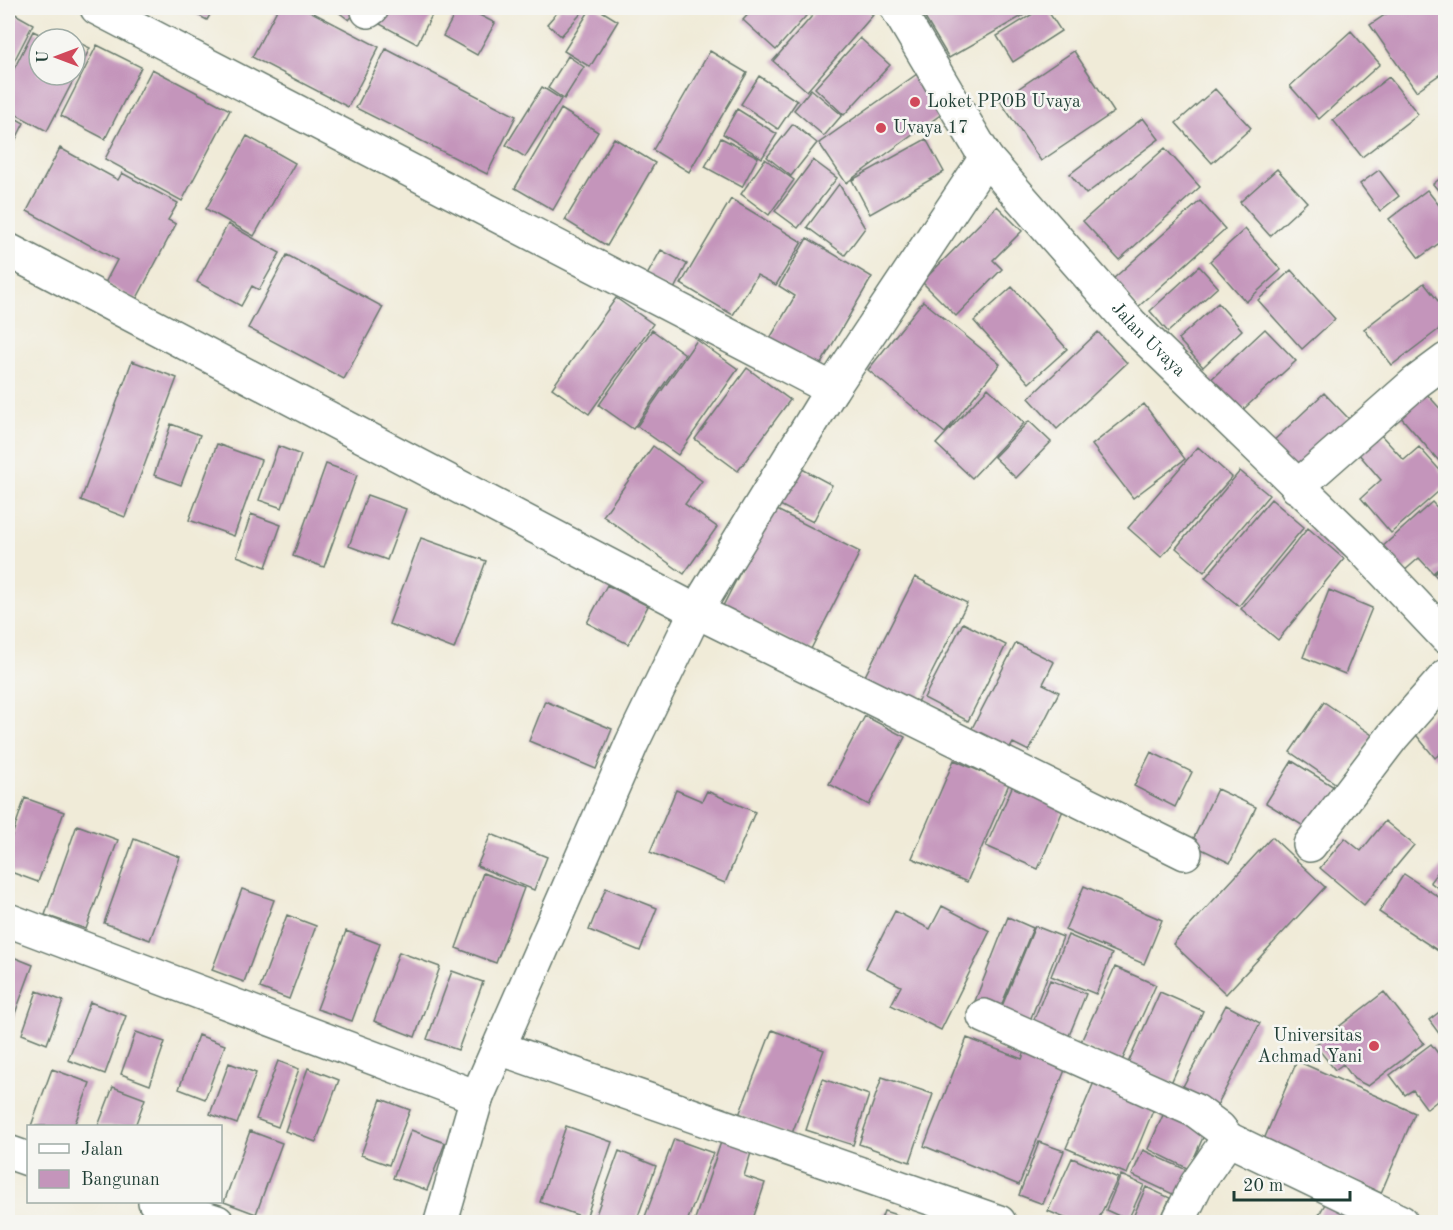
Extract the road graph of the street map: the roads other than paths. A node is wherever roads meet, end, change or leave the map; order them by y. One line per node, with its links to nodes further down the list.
1 (97, 8): 6 (street)
2 (897, 8): 3 (street, Jalan Uvaya)
3 (986, 158): 6 (street); 7 (street, Jalan Uvaya)
4 (8, 250): 8 (street)
5 (1446, 360): 7 (street)
6 (832, 389): 8 (street)
7 (1297, 487): 9 (street, Jalan Uvaya)
8 (696, 611): 12 (street); 15 (street)
9 (1446, 637)
10 (1446, 676): 11 (street)
11 (1310, 845)
12 (1185, 853)
13 (8, 920): 16 (street)
14 (984, 1016): 17 (street)
15 (499, 1048): 16 (street); 23 (street)
16 (477, 1097): 22 (street)
17 (1228, 1139): 24 (street); 25 (street)
18 (8, 1152): 19 (street)
19 (27, 1159)
20 (158, 1203): 21 (street)
21 (217, 1222)
22 (441, 1222)
23 (999, 1222)
24 (1178, 1222)
25 (1401, 1222)

